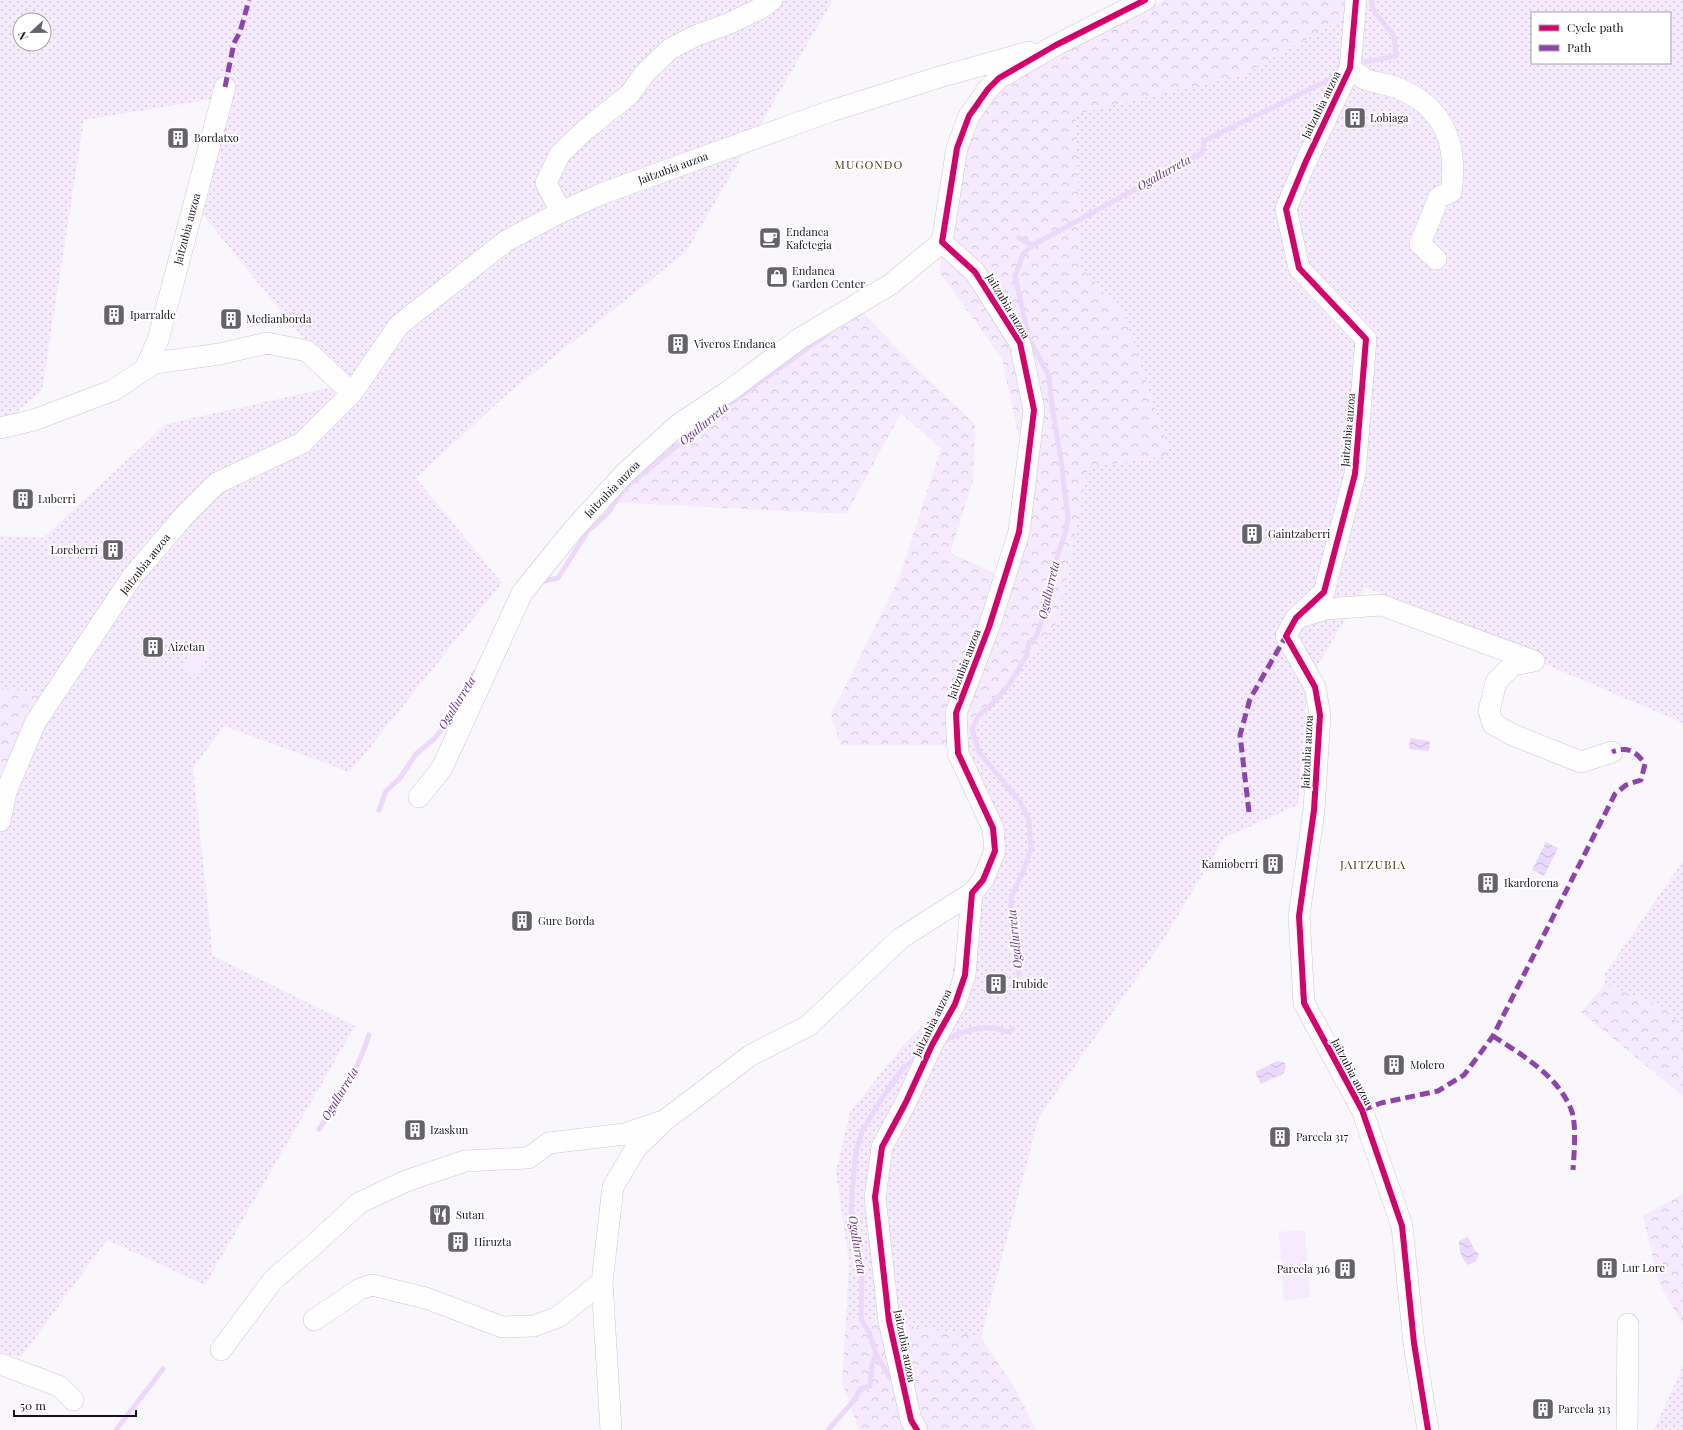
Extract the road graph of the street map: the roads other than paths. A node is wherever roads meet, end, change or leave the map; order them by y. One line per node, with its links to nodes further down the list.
1 (772, 0): 7 (street)
2 (1145, 0): 4 (street, Jaitzubia auzoa)
3 (1356, 0): 5 (street, Jaitzubia auzoa)
4 (1056, 45): 7 (street, Jaitzubia auzoa); 8 (street, Jaitzubia auzoa)
5 (1350, 68): 9 (street); 13 (street, Jaitzubia auzoa)
6 (225, 87): 10 (street, Jaitzubia auzoa)
7 (561, 212): 11 (street, Jaitzubia auzoa)
8 (942, 242): 15 (street, Jaitzubia auzoa); 17 (street, Jaitzubia auzoa)
9 (1436, 259)
10 (145, 369): 11 (street); 12 (street)
11 (352, 393): 16 (street, Jaitzubia auzoa)
12 (0, 428)
13 (1296, 618): 14 (street); 27 (street, Jaitzubia auzoa)
14 (1612, 752)
15 (419, 796)
16 (0, 821)
17 (972, 892): 18 (street, Jaitzubia auzoa); 26 (street, Jaitzubia auzoa)
18 (664, 1121): 19 (street, Jaitzubia auzoa); 22 (street)
19 (602, 1282): 20 (street); 25 (street, Jaitzubia auzoa)
20 (314, 1320)
21 (1628, 1324): 28 (street)
22 (221, 1350)
23 (0, 1364): 24 (street)
24 (72, 1400)
25 (611, 1430)
26 (917, 1430)
27 (1428, 1430)
28 (1627, 1430)

